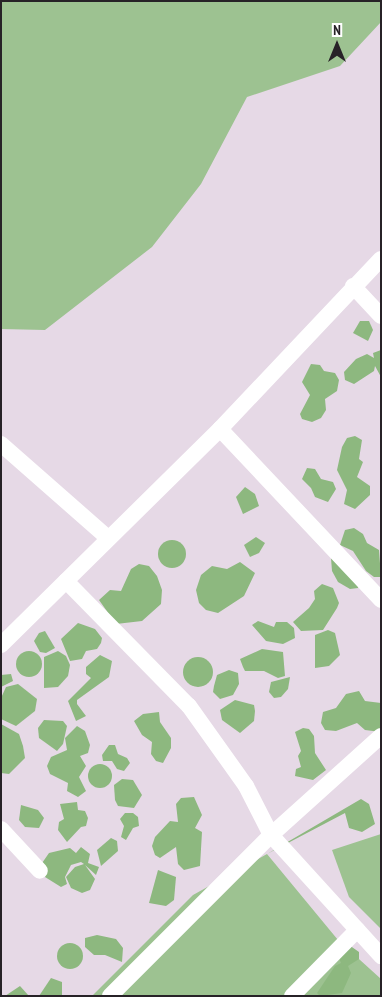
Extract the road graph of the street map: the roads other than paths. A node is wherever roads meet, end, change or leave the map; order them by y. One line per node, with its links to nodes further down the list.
1 (381, 259): 2 (street)
2 (354, 286): 3 (street); 4 (street)
3 (381, 316)
4 (220, 429): 6 (street); 8 (street)
5 (1, 444): 6 (street)
6 (108, 538): 7 (street)
7 (66, 580): 9 (street); 12 (street)
8 (381, 600)
9 (1, 645)
10 (377, 743): 12 (street)
11 (1, 829): 13 (street)
12 (271, 835): 14 (street); 16 (street)
13 (40, 871)
14 (358, 930): 15 (street); 17 (street)
15 (381, 956)
16 (110, 996)
17 (292, 996)

